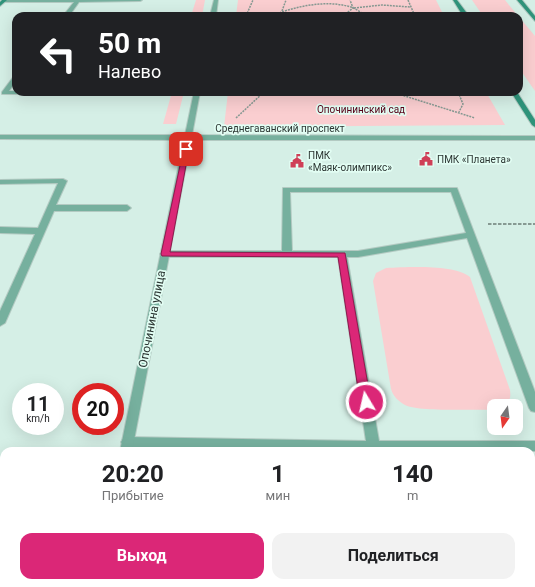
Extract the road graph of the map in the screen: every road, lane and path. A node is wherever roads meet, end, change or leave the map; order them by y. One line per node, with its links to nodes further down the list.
1 (5, 0): 9 (street); 11 (main road)
2 (216, 0): 16 (street)
3 (253, 0): 17 (path)
4 (286, 0): 14 (path)
5 (350, 0): 13 (path)
6 (408, 0): 12 (path)
7 (455, 0): 21 (main road)
8 (519, 0): 22 (main road)
9 (77, 1): 10 (street); 15 (street)
10 (137, 2)
11 (0, 5)
12 (410, 7): 13 (path); 20 (path)
13 (353, 8): 14 (path); 18 (path); 19 (path)
14 (282, 11)
15 (69, 12)
16 (214, 12)
17 (248, 12)
18 (348, 12)
19 (360, 12)
20 (413, 12)
21 (463, 12)
22 (535, 19)
23 (12, 82): 24 (street)
24 (12, 93)
25 (196, 96): 35 (street, Опочинина улица)
26 (260, 96): 31 (path)
27 (405, 96): 30 (path)
28 (460, 96): 30 (path)
29 (517, 96): 33 (main road)
30 (459, 112): 32 (path)
31 (236, 119)
32 (479, 120)
33 (535, 124)
34 (0, 137): 35 (street, Среднегаванский проспект)
35 (188, 138): 36 (street, Среднегаванский проспект); 45 (street, Опочинина улица)
36 (535, 138)
37 (0, 182): 38 (street)
38 (51, 208): 39 (street); 43 (street)
39 (127, 208)
40 (467, 224): 41 (path); 44 (street); 46 (street)
41 (535, 224)
42 (0, 230): 43 (street)
43 (41, 231): 48 (street)
44 (471, 235): 47 (street); 49 (street)
45 (165, 254): 46 (street); 50 (street, Опочинина улица)
46 (287, 254): 47 (street)
47 (342, 254): 51 (street)
48 (0, 323)
49 (535, 408)
50 (127, 446): 51 (street)
51 (373, 446): 52 (street)
52 (535, 446)

